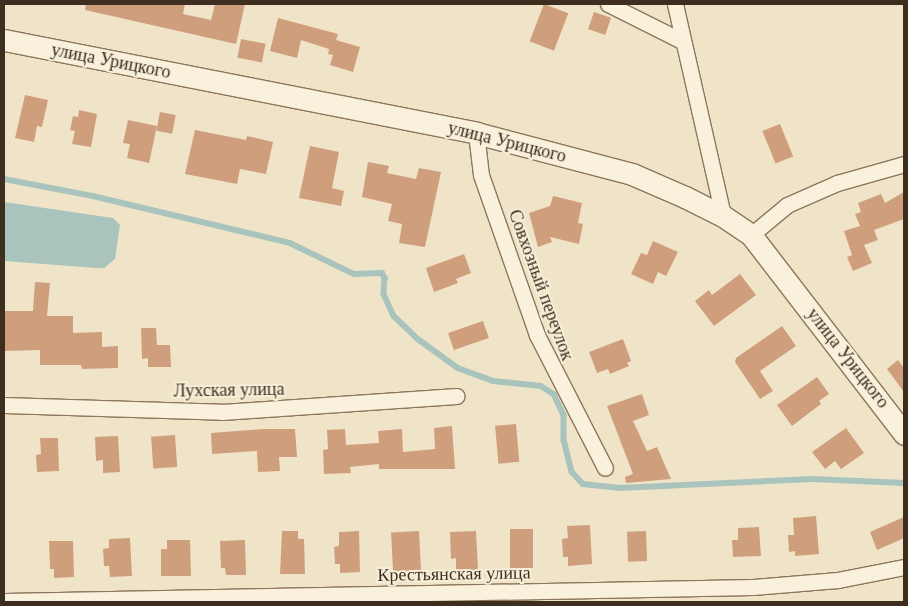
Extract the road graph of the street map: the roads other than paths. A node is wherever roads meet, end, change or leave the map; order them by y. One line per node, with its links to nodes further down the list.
1 (608, 4): 4 (street)
2 (675, 4): 4 (street)
3 (4, 40): 5 (main road, улица Урицкого)
4 (682, 41): 7 (street)
5 (476, 133): 7 (main road, улица Урицкого); 12 (street, Совхозный переулок)
6 (904, 164): 8 (street)
7 (723, 216): 8 (main road, улица Урицкого)
8 (751, 235): 11 (main road, улица Урицкого)
9 (456, 396): 10 (street, Лухская улица)
10 (4, 405)
11 (904, 434)
12 (605, 468)
13 (904, 567): 14 (street, Крестьянская улица)
14 (4, 601)

